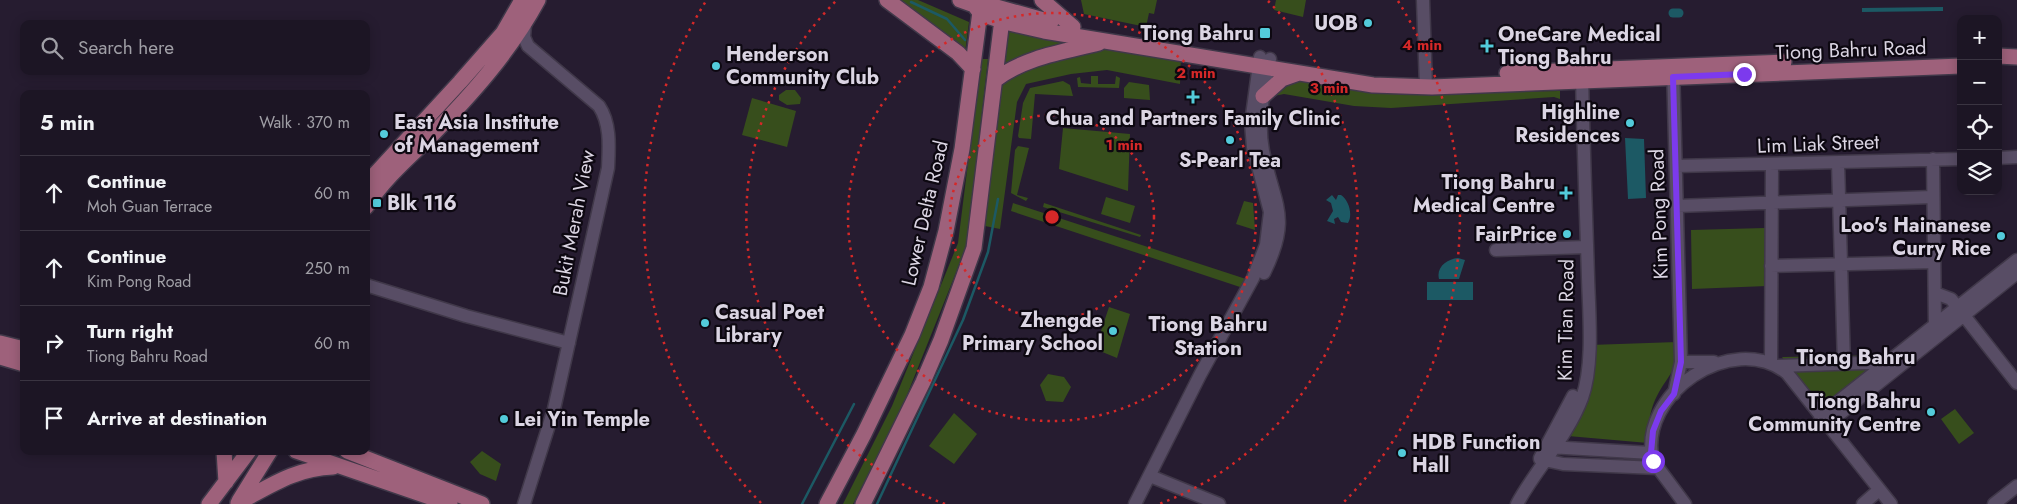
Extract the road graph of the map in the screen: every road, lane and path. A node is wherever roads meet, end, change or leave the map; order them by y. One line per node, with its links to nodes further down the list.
1 (522, 0): 33 (main road)
2 (538, 0): 8 (main road)
3 (887, 0): 19 (main road)
4 (1042, 0): 9 (main road)
5 (1423, 0): 24 (street)
6 (975, 4): 7 (main road, Tiong Bahru Road); 19 (main road, Lower Delta Road)
7 (1003, 10): 9 (main road, Tiong Bahru Road); 10 (main road, Tiong Bahru Road); 23 (main road)
8 (525, 25): 11 (main road); 54 (street, Bukit Merah View)
9 (1073, 27): 15 (main road, Tiong Bahru Road)
10 (1102, 42): 15 (main road, Tiong Bahru Road); 23 (main road)
11 (505, 54): 36 (main road); 54 (street, Bukit Merah View)
12 (2002, 56): 13 (main road)
13 (2017, 56)
14 (1957, 57): 20 (main road, Tiong Bahru Road)
15 (1264, 63): 21 (main road, Tiong Bahru Road); 24 (main road, Tiong Bahru Road); 25 (street); 45 (street)
16 (2002, 65): 17 (main road)
17 (2017, 65)
18 (1957, 66): 20 (main road, Tiong Bahru Road)
19 (973, 69): 89 (main road, Lower Delta Road)
20 (1673, 71): 22 (main road, Tiong Bahru Road); 32 (street, Kim Pong Road)
21 (1301, 72): 24 (main road, Tiong Bahru Road); 25 (main road)
22 (1578, 75): 24 (main road, Tiong Bahru Road); 39 (street, Kim Tian Road)
23 (995, 80): 90 (main road)
24 (1426, 82)
25 (1263, 96): 45 (street)
26 (2017, 157): 27 (street)
27 (2002, 158)
28 (1933, 159): 29 (street, Lim Liak Street); 30 (street, Lim Liak Street); 34 (street)
29 (1957, 159)
30 (1838, 163): 31 (street, Lim Liak Street); 35 (street)
31 (1772, 164): 32 (street, Lim Liak Street); 37 (street)
32 (1676, 166): 38 (street, Kim Pong Road)
33 (370, 180)
34 (1932, 197): 35 (street); 42 (street)
35 (1838, 200): 37 (street); 43 (street)
36 (370, 201)
37 (1772, 202): 38 (street); 44 (street)
38 (1678, 206): 57 (street, Kim Pong Road)
39 (1583, 247): 40 (street, Kim Tian Road); 51 (street, Kim Tian Road)
40 (1496, 250)
41 (2017, 260): 50 (street)
42 (1934, 262): 43 (street); 49 (street)
43 (1840, 264): 44 (street); 62 (street)
44 (1771, 266): 61 (street)
45 (1260, 271): 78 (street)
46 (2017, 273): 50 (street)
47 (370, 287): 54 (street)
48 (370, 291): 54 (street)
49 (1934, 293): 50 (street); 52 (street)
50 (1959, 316): 52 (street); 63 (street); 65 (street)
51 (1585, 321): 66 (street, Kim Tian Road); 67 (street, Kim Tian Road)
52 (1935, 326): 59 (street)
53 (0, 343): 55 (main road)
54 (566, 344): 87 (street, Bukit Merah View); 88 (street, Bukit Merah View)
55 (20, 349)
56 (0, 357): 60 (main road)
57 (1681, 362): 58 (street); 64 (street, Kim Pong Road)
58 (1724, 362): 61 (street); 64 (street)
59 (1891, 362): 62 (street); 65 (street)
60 (20, 363)
61 (1774, 364): 62 (street); 65 (street)
62 (1844, 364)
63 (2017, 383)
64 (1674, 394): 69 (street)
65 (1823, 420): 81 (street)
66 (1565, 432): 67 (street, Kim Tian Road); 68 (street)
67 (1551, 447): 68 (street); 75 (street, Kim Tian Road)
68 (1574, 450): 69 (street)
69 (1651, 453): 77 (street)
70 (224, 455): 79 (main road)
71 (246, 455): 79 (main road)
72 (268, 455): 82 (main road)
73 (308, 455): 76 (main road)
74 (359, 455): 86 (main road)
75 (1543, 460): 77 (street); 94 (street, Kim Tian Road); 95 (street, Kim Tian Road)
76 (342, 467): 82 (main road); 85 (main road)
77 (1657, 468): 96 (street)
78 (1153, 477): 91 (street); 92 (street); 93 (street)
79 (226, 482): 84 (main road)
80 (2017, 486): 83 (street)
81 (1879, 490): 97 (street); 98 (street)
82 (238, 503)
83 (1998, 503)
84 (209, 504)
85 (450, 504)
86 (482, 504)
87 (514, 504)
88 (524, 504)
89 (827, 504)
90 (863, 504)
91 (1135, 504)
92 (1142, 504)
93 (1219, 504)
94 (1510, 504)
95 (1517, 504)
96 (1685, 504)
97 (1863, 504)
98 (1890, 504)

